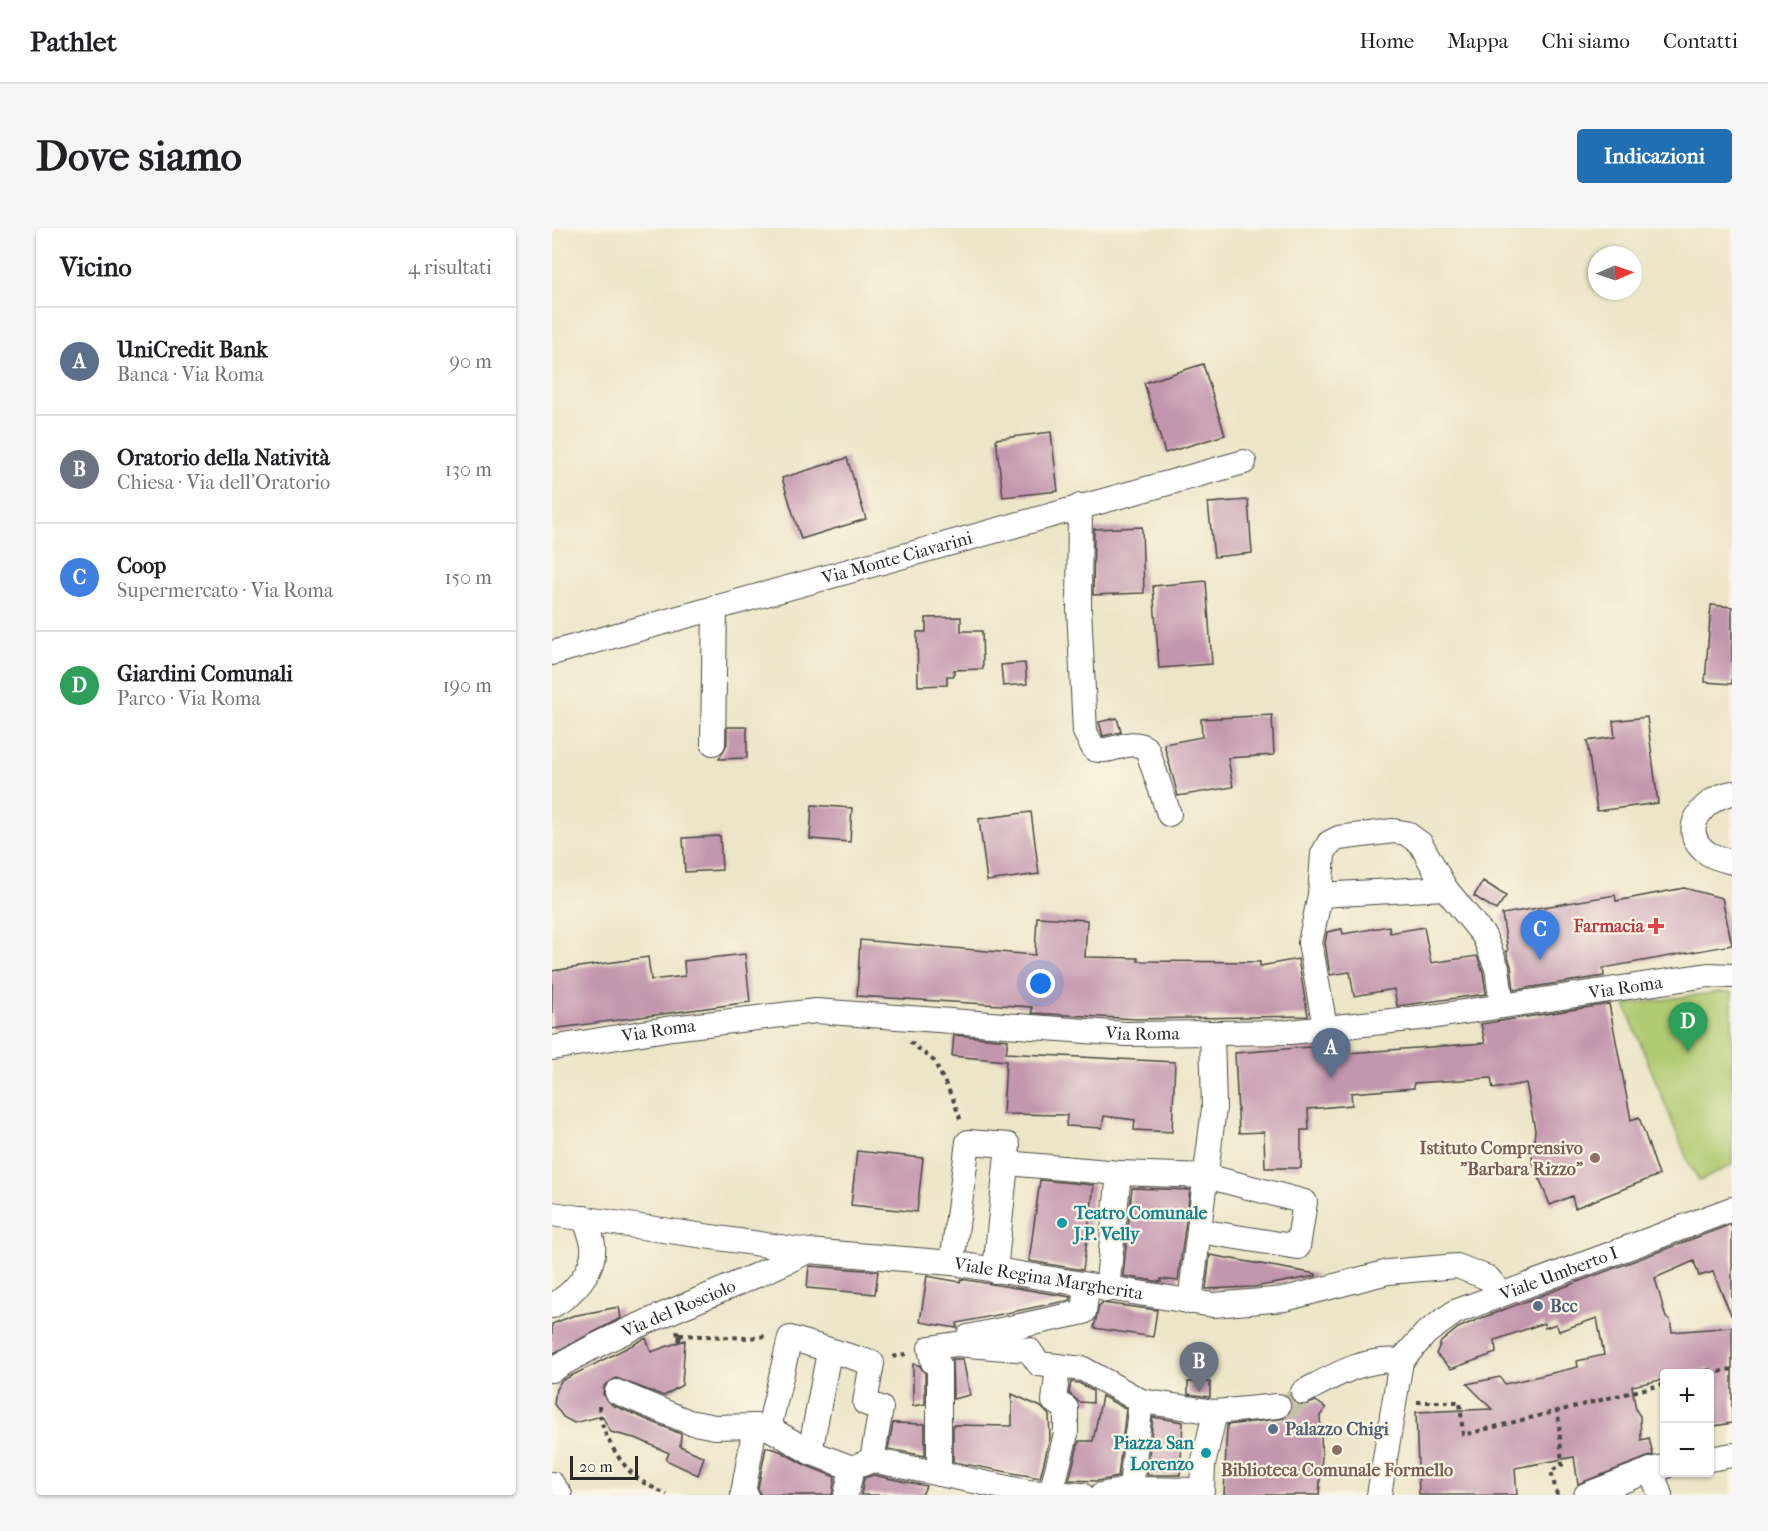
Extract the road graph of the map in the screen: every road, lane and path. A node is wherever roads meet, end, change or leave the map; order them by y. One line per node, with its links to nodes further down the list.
1 (1244, 462): 2 (street, Via Monte Ciavarini)
2 (1080, 506): 3 (street, Via Monte Ciavarini); 7 (street)
3 (715, 607): 4 (street, Via Monte Ciavarini); 5 (street)
4 (552, 653)
5 (713, 744)
6 (1732, 793): 8 (street)
7 (1169, 814)
8 (1732, 862)
9 (1445, 888): 10 (street); 10 (street); 12 (street)
10 (1320, 895): 13 (street)
11 (1732, 976): 12 (street, Via Roma)
12 (1502, 1006): 13 (street, Via Roma)
13 (1325, 1027): 14 (street, Via Roma)
14 (1212, 1033): 16 (street, Via Roma); 20 (street)
15 (902, 1035): 17 (path)
16 (552, 1048)
17 (968, 1142): 18 (street); 26 (street)
18 (1007, 1163): 19 (street); 27 (street)
19 (1119, 1173): 20 (street); 28 (street)
20 (1206, 1176): 24 (street); 24 (street)
21 (1732, 1209): 29 (street, Viale Umberto I)
22 (552, 1214): 23 (street)
23 (584, 1218): 25 (street, Viale Regina Margherita); 31 (street)
24 (1199, 1231): 30 (street)
25 (808, 1251): 26 (street, Viale Regina Margherita); 32 (street, Via del Rosciolo)
26 (952, 1263): 27 (street, Viale Regina Margherita)
27 (995, 1271): 28 (street, Viale Regina Margherita)
28 (1097, 1288): 30 (street, Viale Regina Margherita); 34 (street)
29 (1501, 1293): 30 (street, Viale Regina Margherita); 37 (street, Viale Umberto I)
30 (1190, 1302)
31 (552, 1306)
32 (672, 1312): 33 (path); 40 (street, Via del Rosciolo)
33 (790, 1338): 36 (street); 51 (street)
34 (956, 1344): 35 (street); 39 (street)
35 (930, 1348): 38 (path); 57 (street)
36 (829, 1352): 38 (street); 52 (street)
37 (1401, 1361): 45 (street); 47 (street)
38 (872, 1363): 55 (street)
39 (1058, 1367): 46 (street); 60 (street)
40 (552, 1370)
41 (1732, 1370): 42 (path)
42 (1714, 1373)
43 (1660, 1385): 49 (path)
44 (617, 1392): 51 (street); 63 (path)
45 (1303, 1392)
46 (1141, 1401): 50 (street); 59 (street)
47 (1393, 1402): 49 (path); 68 (street)
48 (1278, 1406): 50 (street)
49 (1558, 1410): 69 (path)
50 (1215, 1412): 59 (street)
51 (762, 1427): 52 (street); 64 (street)
52 (810, 1452): 55 (street)
53 (1732, 1455): 54 (street)
54 (1714, 1458)
55 (862, 1464): 57 (street); 65 (street)
56 (1658, 1469): 70 (street); 71 (street)
57 (939, 1474): 61 (street)
58 (552, 1484): 62 (street)
59 (1130, 1492): 67 (street)
60 (1051, 1493): 61 (street); 66 (street)
61 (1027, 1494)
62 (560, 1495)
63 (667, 1495)
64 (746, 1495)
65 (846, 1495)
66 (1082, 1495)
67 (1101, 1495)
68 (1380, 1495)
69 (1557, 1495)
70 (1586, 1495)
71 (1660, 1495)

